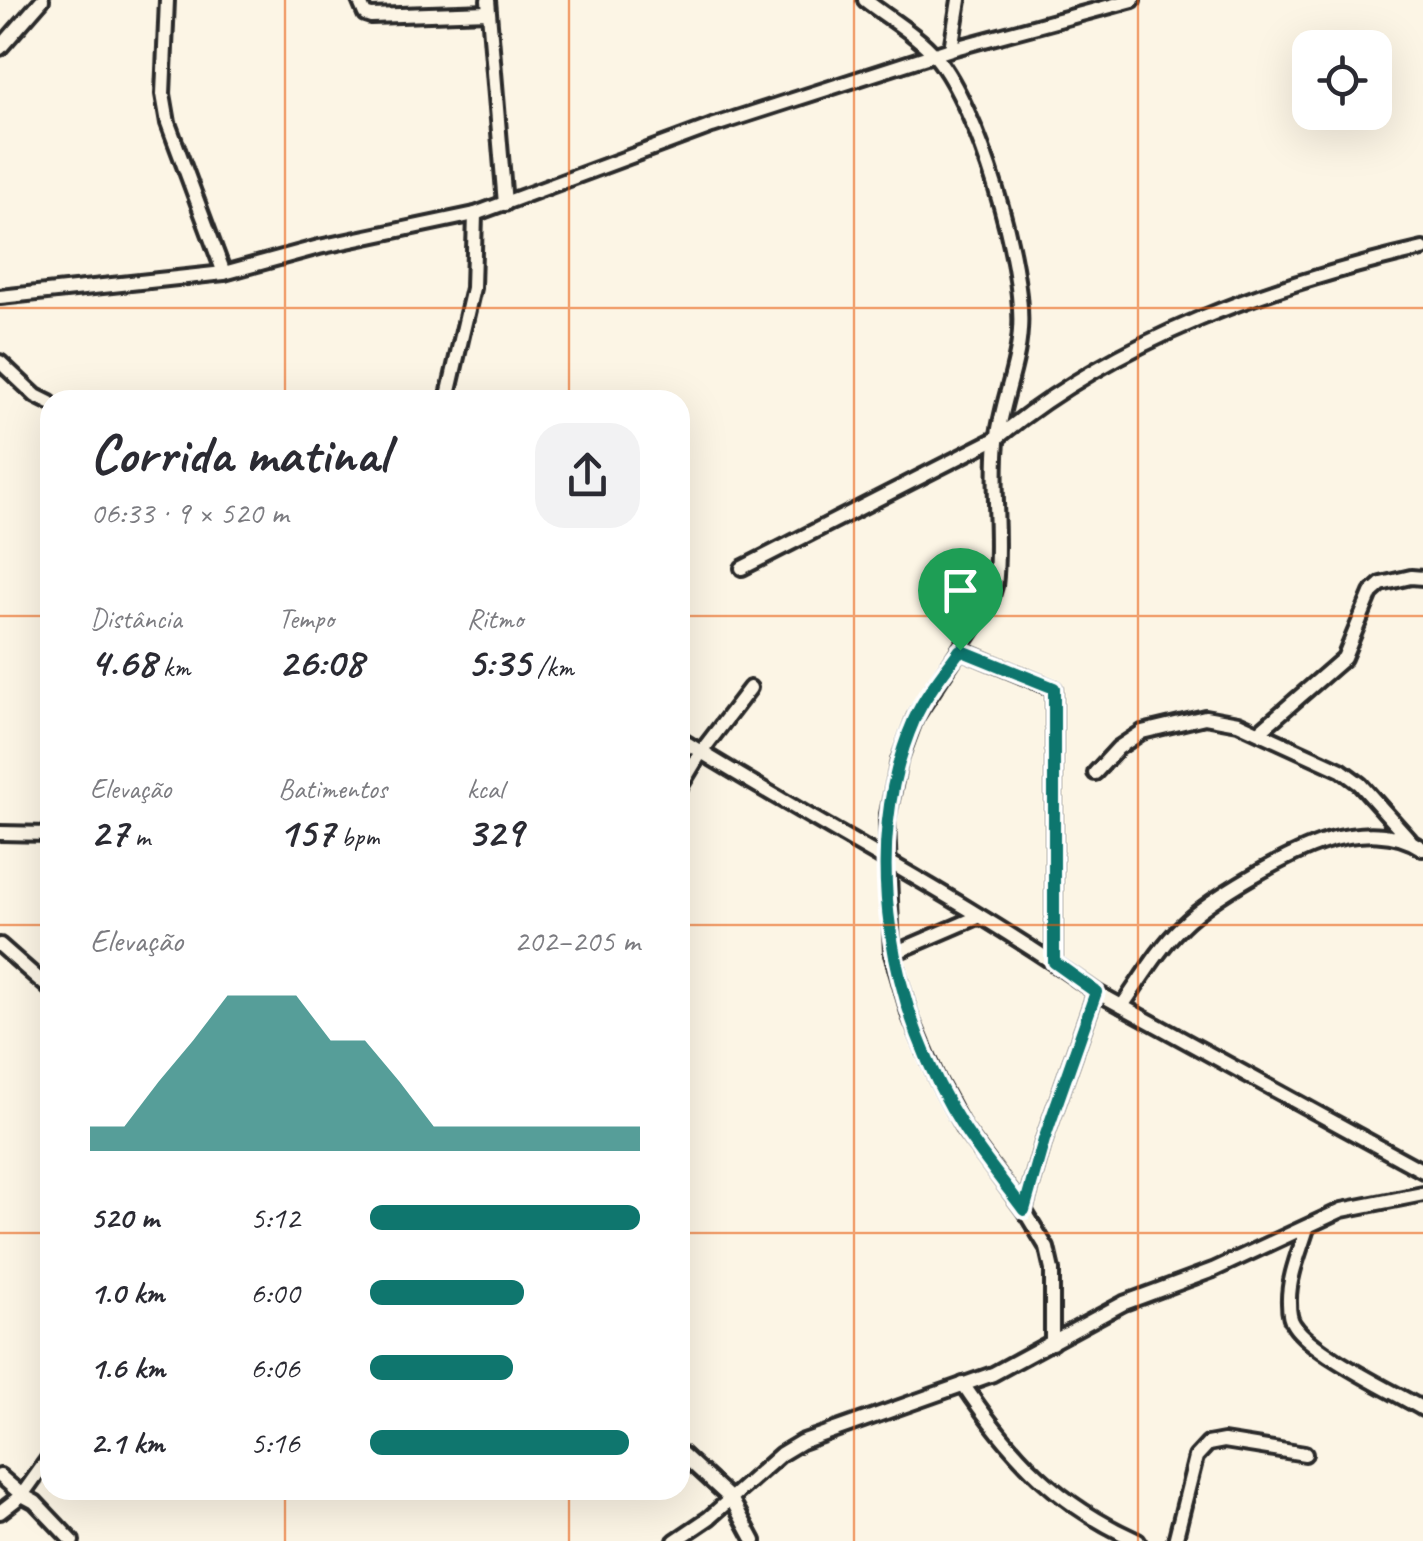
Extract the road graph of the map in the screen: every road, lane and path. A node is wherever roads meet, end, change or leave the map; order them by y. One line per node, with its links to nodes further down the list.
1 (42, 0): 8 (street)
2 (167, 0): 14 (street)
3 (359, 0): 7 (street)
4 (865, 0): 10 (street)
5 (959, 0): 9 (street)
6 (1133, 0): 9 (street)
7 (488, 6): 11 (street)
8 (0, 48)
9 (951, 49): 10 (street)
10 (934, 54): 11 (street); 19 (street)
11 (504, 204): 12 (street)
12 (476, 214): 14 (street); 17 (street)
13 (1423, 249): 19 (street)
14 (224, 273): 15 (street)
15 (0, 296)
16 (0, 362): 18 (street)
17 (449, 390)
18 (40, 398)
19 (997, 438): 20 (street); 22 (street)
20 (742, 568)
21 (1423, 578): 24 (street)
22 (960, 650): 33 (street); 37 (street)
23 (750, 688): 26 (street)
24 (1259, 732): 28 (street); 31 (street)
25 (690, 745): 26 (street)
26 (701, 752): 27 (street); 33 (street)
27 (690, 770)
28 (1095, 773)
29 (0, 833): 30 (street)
30 (40, 834)
31 (1410, 840): 32 (street); 40 (street)
32 (1423, 850)
33 (887, 860): 34 (street); 36 (street)
34 (978, 917): 36 (street); 37 (street)
35 (0, 945): 38 (street)
36 (892, 954): 43 (street)
37 (1054, 962): 39 (street)
38 (40, 980)
39 (1096, 992): 40 (street); 43 (street)
40 (1122, 1006): 41 (street)
41 (1423, 1171)
42 (1423, 1194): 44 (street)
43 (1024, 1210): 45 (street)
44 (1307, 1228): 45 (street); 47 (street)
45 (1052, 1343): 46 (street)
46 (963, 1384): 53 (street); 58 (street)
47 (1423, 1408)
48 (1305, 1454): 59 (street)
49 (690, 1461): 53 (street)
50 (40, 1470): 52 (street)
51 (0, 1476): 52 (street)
52 (22, 1495): 54 (street); 55 (street)
53 (732, 1500): 56 (street); 57 (street)
54 (0, 1512)
55 (72, 1541)
56 (675, 1541)
57 (754, 1541)
58 (1138, 1541)
59 (1175, 1541)

